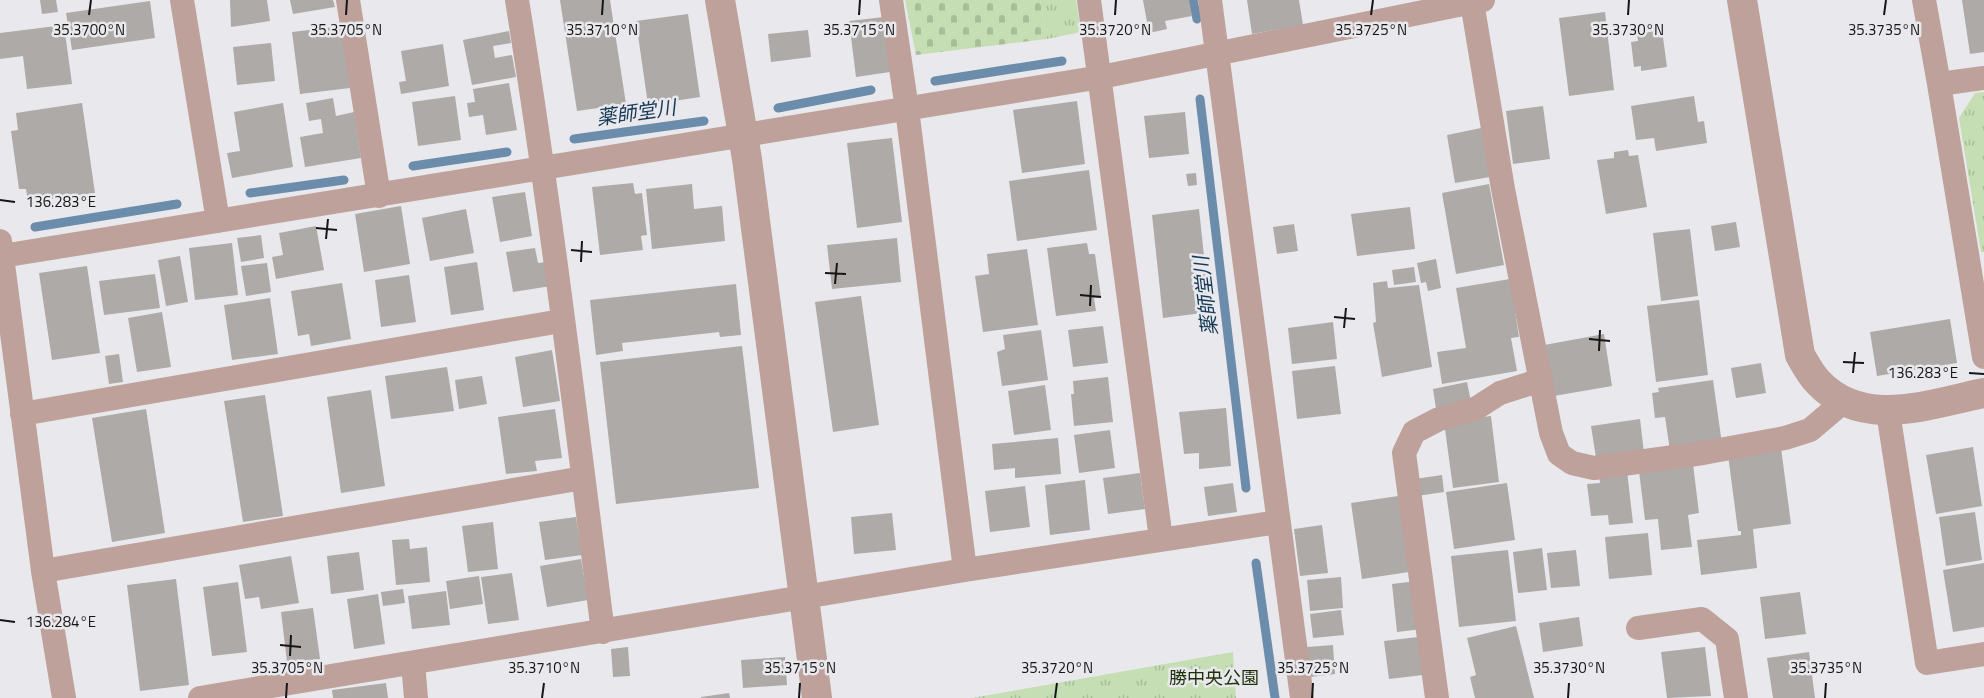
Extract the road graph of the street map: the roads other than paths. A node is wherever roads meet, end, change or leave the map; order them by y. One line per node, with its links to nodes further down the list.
1 (182, 0): 19 (street)
2 (348, 0): 18 (street)
3 (517, 0): 17 (street)
4 (720, 0): 16 (street)
5 (891, 0): 15 (street)
6 (1089, 0): 12 (street)
7 (1210, 0): 11 (street)
8 (1742, 0): 25 (street)
9 (1924, 0): 14 (street)
10 (1478, 1): 11 (street); 23 (street)
11 (1219, 55): 12 (street); 29 (street)
12 (1101, 76): 15 (street); 30 (street)
13 (1984, 78): 14 (street)
14 (1939, 84): 22 (street)
15 (907, 109): 16 (street); 31 (street)
16 (744, 134): 17 (street); 33 (street)
17 (544, 167): 18 (street); 21 (street)
18 (379, 196): 19 (street)
19 (218, 221): 20 (street)
20 (1, 249): 27 (street)
21 (561, 321): 27 (street); 28 (street)
22 (1984, 357)
23 (1540, 380): 25 (street); 43 (street)
24 (1984, 393): 26 (street)
25 (1843, 402): 26 (street)
26 (1888, 412): 36 (street)
27 (22, 414): 32 (street)
28 (583, 478): 32 (street); 35 (street)
29 (1278, 522): 30 (street); 42 (street)
30 (1161, 539): 31 (street)
31 (965, 570): 33 (street)
32 (43, 571): 38 (street)
33 (805, 597): 35 (street); 41 (street)
34 (1638, 628): 44 (street)
35 (603, 632): 37 (street)
36 (1984, 654)
37 (413, 663): 39 (street); 40 (street)
38 (64, 698)
39 (200, 698)
40 (416, 698)
41 (817, 698)
42 (1302, 698)
43 (1437, 698)
44 (1737, 698)

